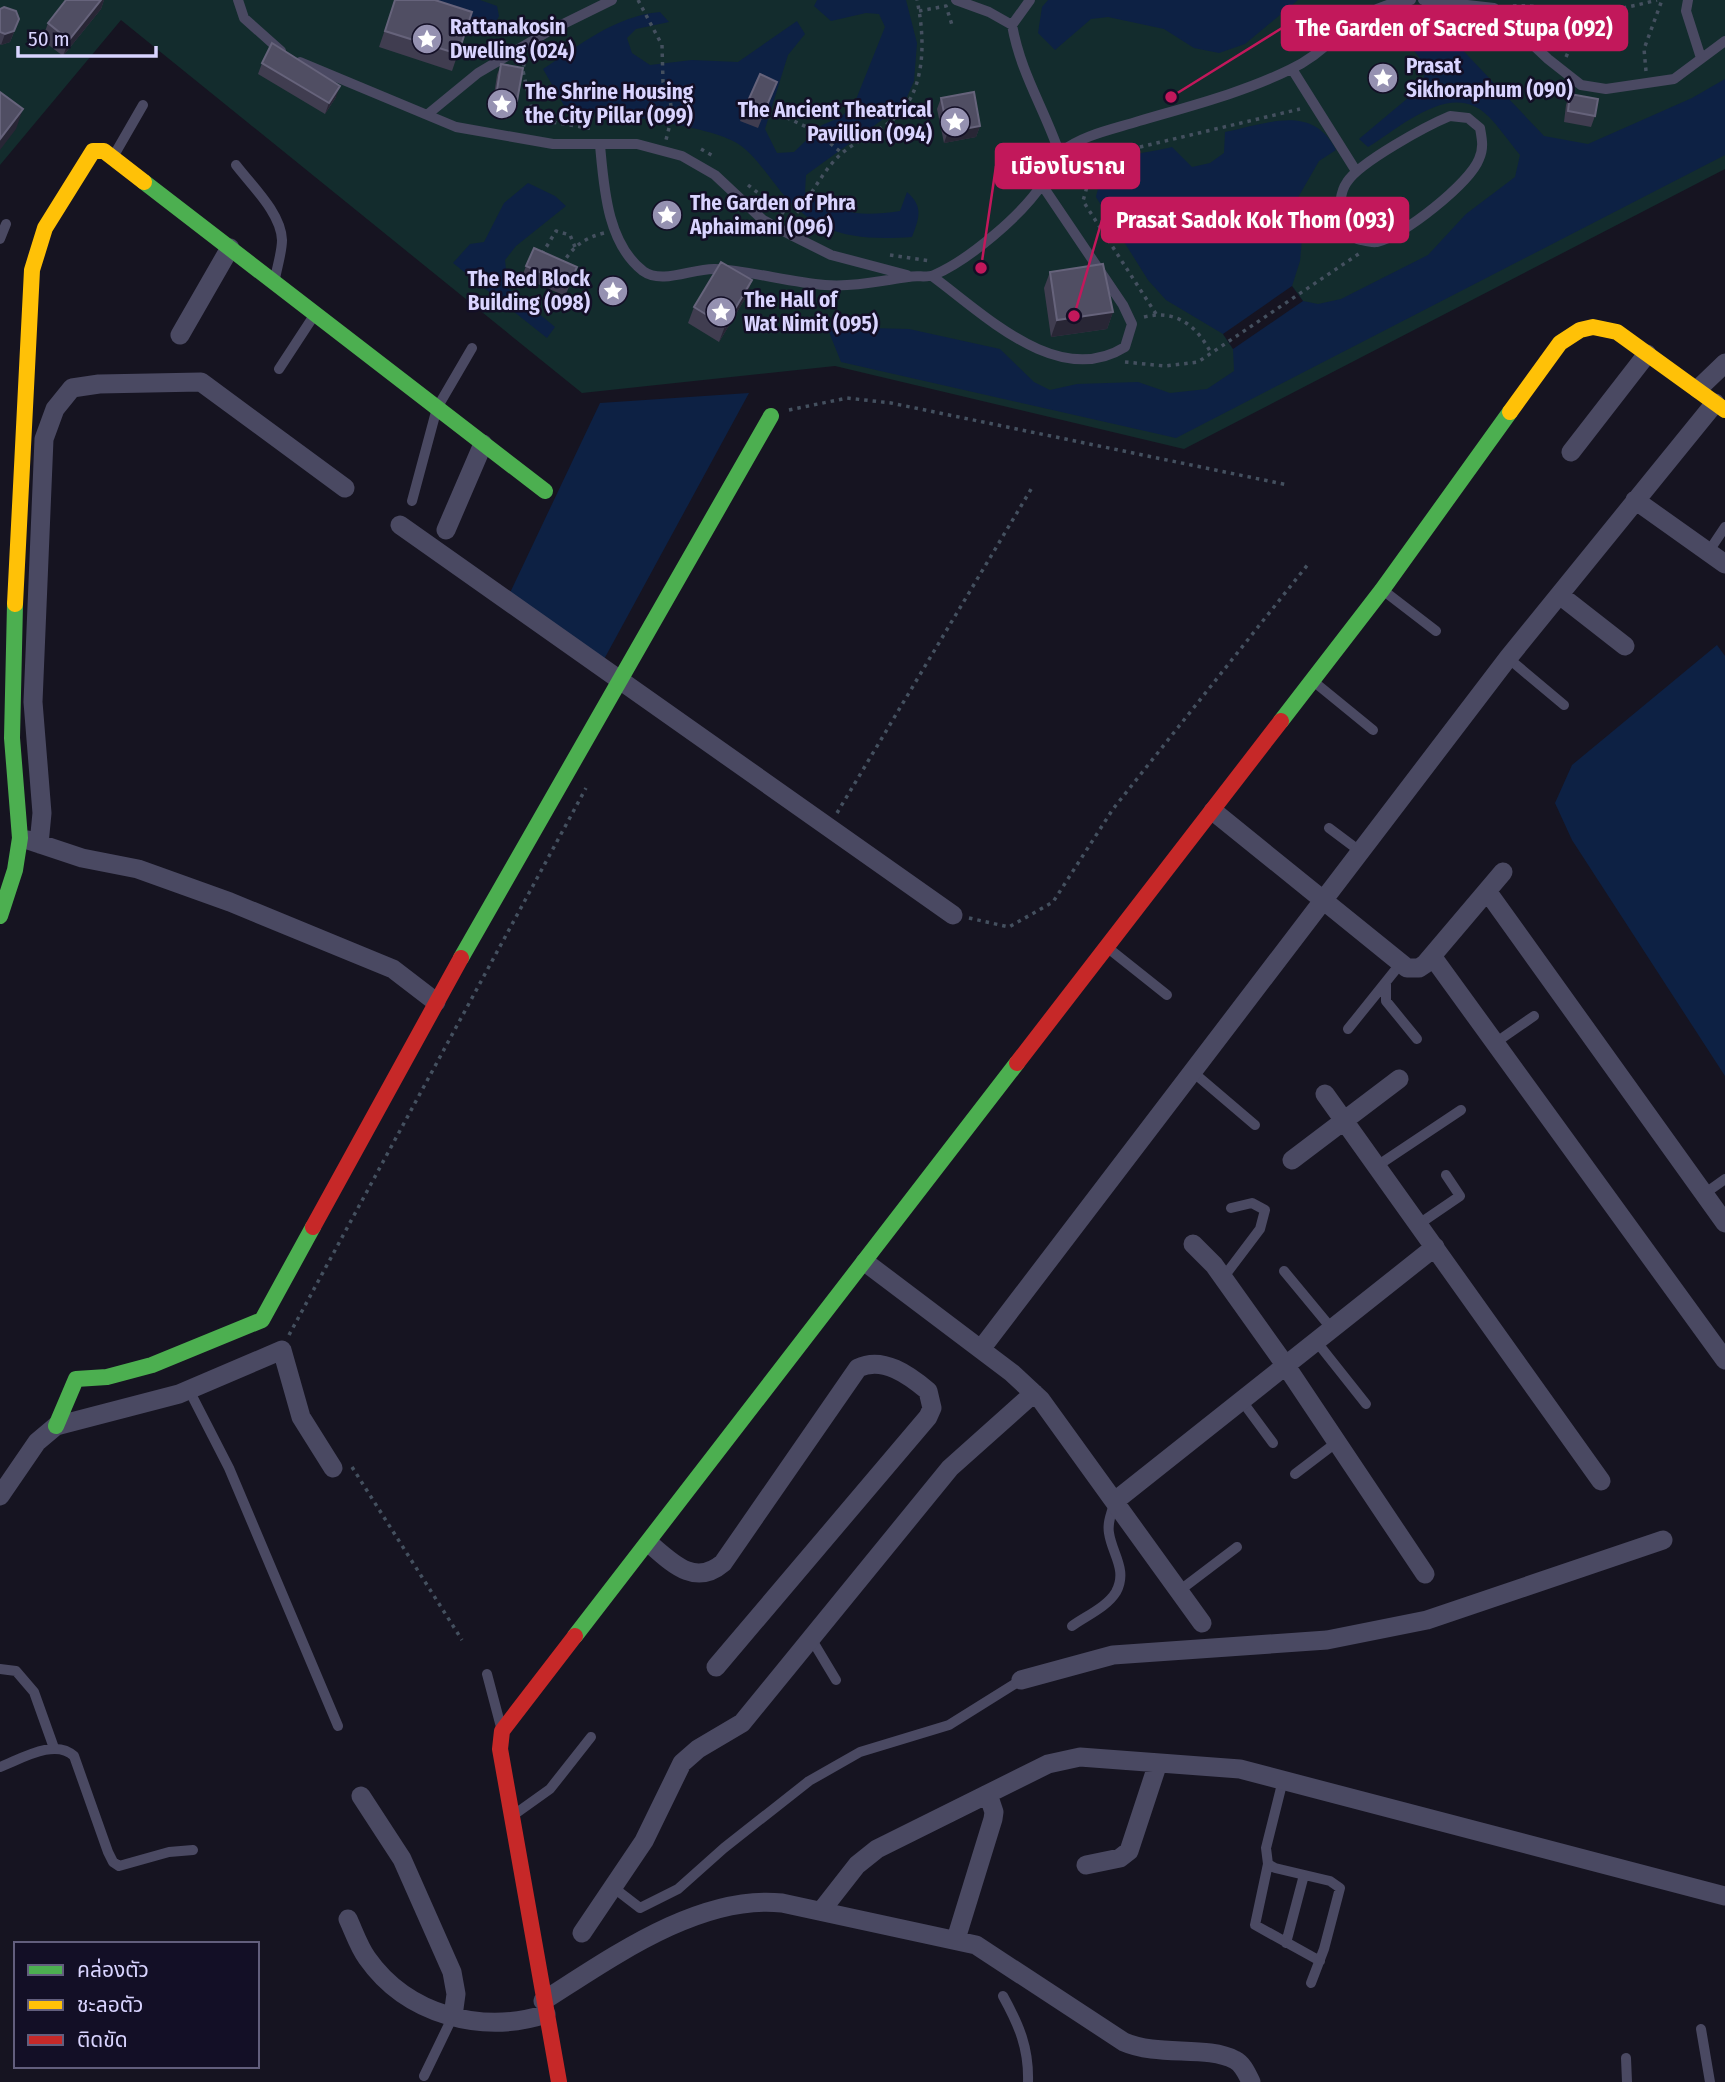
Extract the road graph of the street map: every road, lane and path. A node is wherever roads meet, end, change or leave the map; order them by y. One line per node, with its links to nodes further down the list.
1 (238, 0): 25 (lane)
2 (612, 0): 25 (lane)
3 (638, 0): 28 (path)
4 (917, 0): 13 (path)
5 (956, 0): 16 (lane)
6 (1030, 0): 16 (lane)
7 (1410, 0): 20 (lane)
8 (1423, 0): 12 (lane)
9 (1657, 0): 14 (path)
10 (1662, 0): 22 (path)
11 (1688, 0): 19 (lane)
12 (1492, 4): 14 (path); 21 (lane)
13 (919, 11): 15 (path); 31 (path)
14 (1587, 12): 21 (path)
15 (952, 25)
16 (1012, 25): 32 (lane)
17 (1725, 41): 19 (lane)
18 (524, 57): 27 (path)
19 (1701, 58): 22 (lane)
20 (1292, 69): 24 (lane); 32 (lane)
21 (1560, 69): 22 (lane)
22 (1647, 84)
23 (144, 105): 33 (lane)
24 (1315, 105): 36 (path); 37 (lane)
25 (428, 114): 29 (lane)
26 (779, 114): 31 (path)
27 (599, 130)
28 (677, 142)
29 (600, 145): 43 (lane); 52 (lane)
30 (697, 148): 34 (path)
31 (841, 151): 40 (path)
32 (1059, 152): 36 (path); 39 (lane)
33 (112, 158): 47 (street); 96 (street)
34 (717, 159)
35 (236, 165): 54 (lane)
36 (1092, 169): 56 (path)
37 (1356, 172): 45 (lane); 45 (lane)
38 (745, 182): 40 (path)
39 (1042, 185): 53 (lane); 57 (lane)
40 (791, 219): 42 (path)
41 (6, 224): 44 (lane)
42 (801, 224)
43 (615, 229): 46 (path); 52 (lane)
44 (0, 239)
45 (1376, 243): 60 (path)
46 (575, 247): 48 (path); 51 (path)
47 (230, 248): 54 (street); 58 (street)
48 (542, 254)
49 (882, 254): 50 (path)
50 (933, 261)
51 (559, 270)
52 (911, 276): 53 (lane)
53 (932, 276): 62 (lane)
54 (274, 283): 55 (street)
55 (315, 314): 64 (lane); 67 (street)
56 (1156, 314): 57 (path); 60 (path)
57 (1130, 321): 62 (lane)
58 (180, 335)
59 (472, 348): 67 (lane)
60 (1211, 353): 62 (path)
61 (1647, 354): 65 (street); 70 (street); 83 (street)
62 (1108, 358)
63 (1725, 363): 65 (street)
64 (279, 369)
65 (1698, 388): 66 (street)
66 (1720, 407): 75 (street)
67 (437, 408): 69 (street); 76 (lane)
68 (771, 416): 71 (path); 88 (street)
69 (483, 444): 74 (street); 79 (street)
70 (1571, 452)
71 (1289, 485)
72 (1033, 486): 94 (path)
73 (345, 488): 96 (street)
74 (545, 491)
75 (1635, 500): 80 (street); 84 (street)
76 (412, 501)
77 (400, 524): 88 (street)
78 (1725, 527): 80 (lane)
79 (446, 530)
80 (1709, 551): 82 (street)
81 (1308, 563): 101 (path)
82 (1725, 564)
83 (1382, 590): 85 (lane); 89 (street)
84 (1560, 596): 86 (street); 87 (street)
85 (1436, 631)
86 (1625, 646)
87 (1508, 658): 90 (lane); 97 (street)
88 (619, 679): 94 (street); 108 (street)
89 (1313, 681): 91 (lane); 93 (street)
90 (1564, 705)
91 (1373, 730)
92 (592, 776): 135 (path)
93 (1213, 811): 100 (street); 103 (street)
94 (829, 827): 101 (street)
95 (1329, 828): 97 (lane)
96 (30, 841): 102 (street); 108 (street)
97 (1361, 852): 100 (street)
98 (1503, 872): 99 (street)
99 (1487, 891): 104 (street); 123 (street)
100 (1325, 898): 105 (street); 113 (street)
101 (953, 915)
102 (0, 916)
103 (1107, 947): 107 (lane); 129 (street)
104 (1432, 956): 105 (street); 112 (street)
105 (1401, 963): 106 (lane)
106 (1386, 982): 110 (lane); 111 (lane)
107 (1167, 995)
108 (436, 1002): 142 (street)
109 (1534, 1016): 112 (lane)
110 (1348, 1029)
111 (1417, 1039)
112 (1495, 1042): 136 (street)
113 (1194, 1073): 118 (lane); 134 (street)
114 (1399, 1079): 117 (street)
115 (1325, 1094): 117 (street)
116 (1461, 1110): 120 (lane)
117 (1344, 1121): 119 (street); 120 (street)
118 (1255, 1125)
119 (1292, 1160)
120 (1377, 1166): 126 (street)
121 (1446, 1175): 126 (lane)
122 (1725, 1179): 123 (lane)
123 (1704, 1194): 125 (street)
124 (1231, 1208): 131 (lane)
125 (1725, 1223)
126 (1419, 1224): 128 (street)
127 (1193, 1244): 131 (street)
128 (1435, 1247): 132 (street); 147 (street)
129 (865, 1262): 134 (street); 151 (street)
130 (1284, 1271): 132 (lane)
131 (1222, 1278): 137 (street)
132 (1332, 1329): 133 (street)
133 (1316, 1341): 137 (street); 141 (lane)
134 (981, 1349): 139 (street)
135 (282, 1350): 138 (street); 145 (street)
136 (1725, 1360)
137 (1286, 1366): 140 (street); 143 (street)
138 (189, 1390): 142 (street); 164 (lane)
139 (1034, 1393): 149 (street); 158 (street)
140 (1242, 1401): 144 (lane); 149 (street)
141 (1366, 1404)
142 (56, 1426): 148 (street)
143 (1337, 1442): 146 (lane); 153 (street)
144 (1273, 1443)
145 (328, 1460): 157 (path)
146 (1295, 1474)
147 (1601, 1482)
148 (0, 1496)
149 (1115, 1501): 154 (street); 156 (lane)
150 (1663, 1540): 163 (street)
151 (649, 1543): 159 (street); 165 (street)
152 (1237, 1547): 154 (lane)
153 (1425, 1574)
154 (1179, 1591): 155 (street)
155 (1202, 1623)
156 (1072, 1626)
157 (462, 1640)
158 (812, 1640): 162 (lane); 178 (street)
159 (716, 1667)
160 (0, 1669): 167 (lane)
161 (487, 1674): 165 (lane)
162 (836, 1680)
163 (1021, 1680): 178 (lane)
164 (338, 1726)
165 (502, 1731): 173 (street)
166 (591, 1737): 173 (lane)
167 (54, 1748): 169 (lane); 174 (lane)
168 (1158, 1763): 170 (street); 171 (street); 176 (street)
169 (0, 1767)
170 (1283, 1780): 175 (lane); 179 (street)
171 (988, 1794): 180 (street); 183 (street)
172 (361, 1796): 189 (street)
173 (511, 1816): 188 (street)
174 (193, 1850)
175 (1268, 1864): 177 (lane); 184 (lane)
176 (1086, 1865)
177 (1304, 1875): 184 (lane); 185 (lane)
178 (614, 1888): 182 (street)
179 (1725, 1896)
180 (821, 1911): 183 (street); 188 (street)
181 (348, 1919): 189 (street)
182 (582, 1933)
183 (956, 1940): 195 (street)
184 (1286, 1942): 185 (lane)
185 (1320, 1961): 186 (lane)
186 (1311, 1983)
187 (1003, 1996): 194 (lane)
188 (543, 2003): 189 (street); 193 (street)
189 (459, 2019): 192 (lane)
190 (1701, 2029): 197 (lane)
191 (1626, 2058): 196 (lane)
192 (424, 2076)
193 (559, 2082)
194 (1027, 2082)
195 (1251, 2082)
196 (1627, 2082)
197 (1710, 2082)

